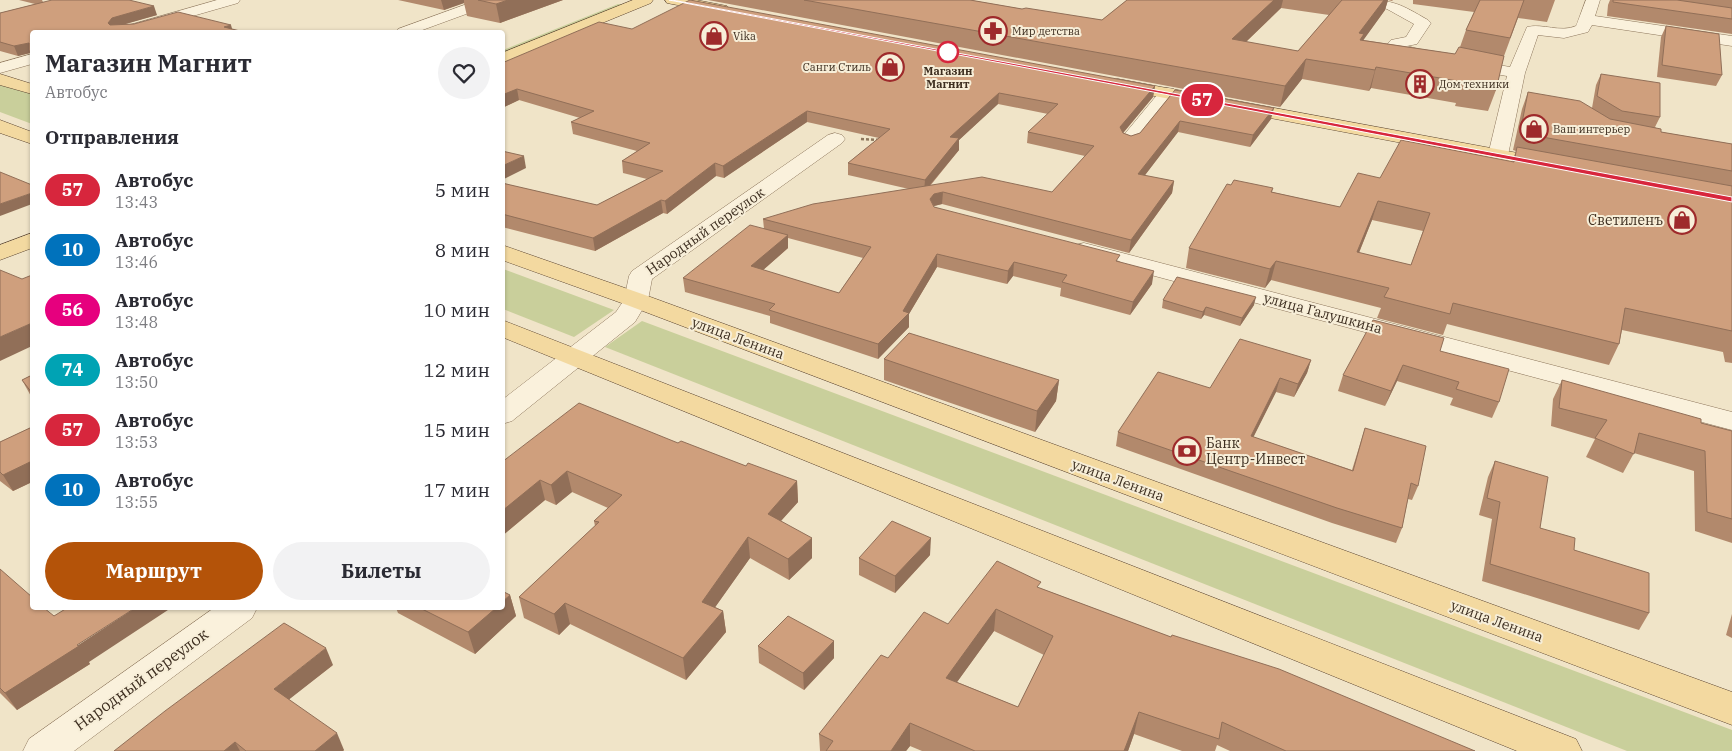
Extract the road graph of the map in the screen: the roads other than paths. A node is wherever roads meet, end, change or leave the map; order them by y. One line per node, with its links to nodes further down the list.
1 (233, 0): 10 (street)
2 (615, 0): 13 (main road)
3 (646, 0): 14 (main road)
4 (672, 0): 8 (main road)
5 (1369, 0): 17 (street)
6 (1593, 0): 9 (street)
7 (483, 3): 11 (street)
8 (741, 13)
9 (1588, 20): 12 (street); 17 (street)
10 (129, 30)
11 (409, 30)
12 (1732, 41)
13 (505, 43)
14 (505, 58)
15 (30, 60): 16 (street)
16 (0, 68)
17 (1516, 73): 22 (street)
18 (0, 79): 20 (main road)
19 (1100, 81): 21 (main road)
20 (30, 88)
21 (1168, 93): 27 (street); 28 (main road)
22 (1510, 98): 23 (street); 28 (street)
23 (1530, 102)
24 (0, 126): 25 (main road)
25 (30, 137)
26 (835, 139): 36 (street, Народный переулок)
27 (1130, 140)
28 (1498, 155): 29 (main road)
29 (1566, 168)
30 (30, 223): 31 (main road)
31 (0, 235)
32 (30, 241): 34 (main road)
33 (1058, 244): 40 (street, улица Галушкина)
34 (0, 253)
35 (505, 253): 36 (main road, улица Ленина)
36 (636, 300): 38 (street, Народный переулок); 42 (main road, улица Ленина)
37 (505, 329): 38 (main road)
38 (574, 356): 39 (street, Народный переулок); 44 (main road)
39 (505, 413)
40 (1732, 421)
41 (236, 610): 43 (street, Народный переулок)
42 (1732, 709)
43 (43, 751)
44 (1562, 751)

